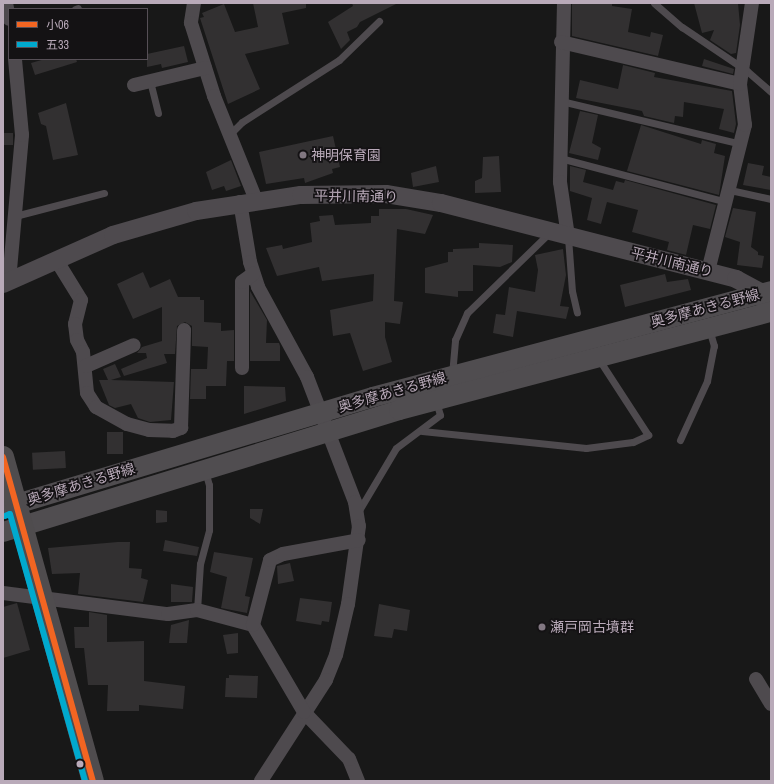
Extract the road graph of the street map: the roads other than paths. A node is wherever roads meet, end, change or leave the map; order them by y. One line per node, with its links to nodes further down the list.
1 (6, 3): 6 (street)
2 (194, 3): 11 (street)
3 (564, 3): 8 (street)
4 (654, 3): 10 (lane)
5 (752, 3): 10 (street)
6 (8, 14)
7 (379, 21): 18 (lane)
8 (561, 42): 13 (street); 16 (street)
9 (15, 60): 25 (street)
10 (742, 67): 13 (street); 15 (lane)
11 (205, 68): 12 (street); 18 (street)
12 (150, 81): 14 (street); 17 (lane)
13 (740, 84): 19 (street)
14 (134, 85)
15 (771, 92)
16 (560, 101): 19 (lane); 20 (street)
17 (158, 113)
18 (229, 136): 24 (street)
19 (742, 144): 22 (street)
20 (560, 158): 22 (lane); 26 (street)
21 (104, 194): 25 (lane)
22 (728, 196): 23 (lane); 28 (street)
23 (771, 199)
24 (248, 201): 26 (street, 平井川南通り); 27 (street, 平井川南通り); 29 (street)
25 (15, 216): 30 (street)
26 (559, 234): 28 (street, 平井川南通り); 32 (lane); 40 (lane)
27 (56, 261): 30 (street, 平井川南通り); 38 (street)
28 (708, 271): 31 (street, 平井川南通り)
29 (253, 274): 39 (street); 42 (street)
30 (6, 282)
31 (767, 292): 33 (street); 40 (main road, 奥多摩あきる野線)
32 (577, 312)
33 (769, 312): 34 (main road, 奥多摩あきる野線)
34 (709, 328): 37 (main road, 奥多摩あきる野線); 45 (lane)
35 (184, 330): 38 (street)
36 (134, 345): 38 (street)
37 (597, 356): 41 (main road, 奥多摩あきる野線); 44 (lane)
38 (86, 366)
39 (242, 368)
40 (452, 375): 42 (main road, 奥多摩あきる野線)
41 (436, 399): 43 (main road, 奥多摩あきる野線); 44 (lane)
42 (320, 412): 43 (street); 48 (main road, 奥多摩あきる野線)
43 (328, 431): 47 (main road, 奥多摩あきる野線); 49 (street)
44 (422, 431): 49 (lane)
45 (680, 440)
46 (3, 457): 48 (highway)
47 (204, 469): 50 (main road, 奥多摩あきる野線); 54 (lane)
48 (9, 506): 50 (highway)
49 (357, 513): 51 (street)
50 (12, 529): 53 (highway)
51 (359, 540): 55 (street); 58 (street)
52 (3, 593): 53 (street)
53 (44, 600): 54 (street); 59 (highway)
54 (197, 610): 55 (street)
55 (253, 625): 58 (street)
56 (756, 679): 57 (street)
57 (771, 704)
58 (304, 712): 60 (street); 61 (street)
59 (93, 781)
60 (261, 781)
61 (358, 781)

